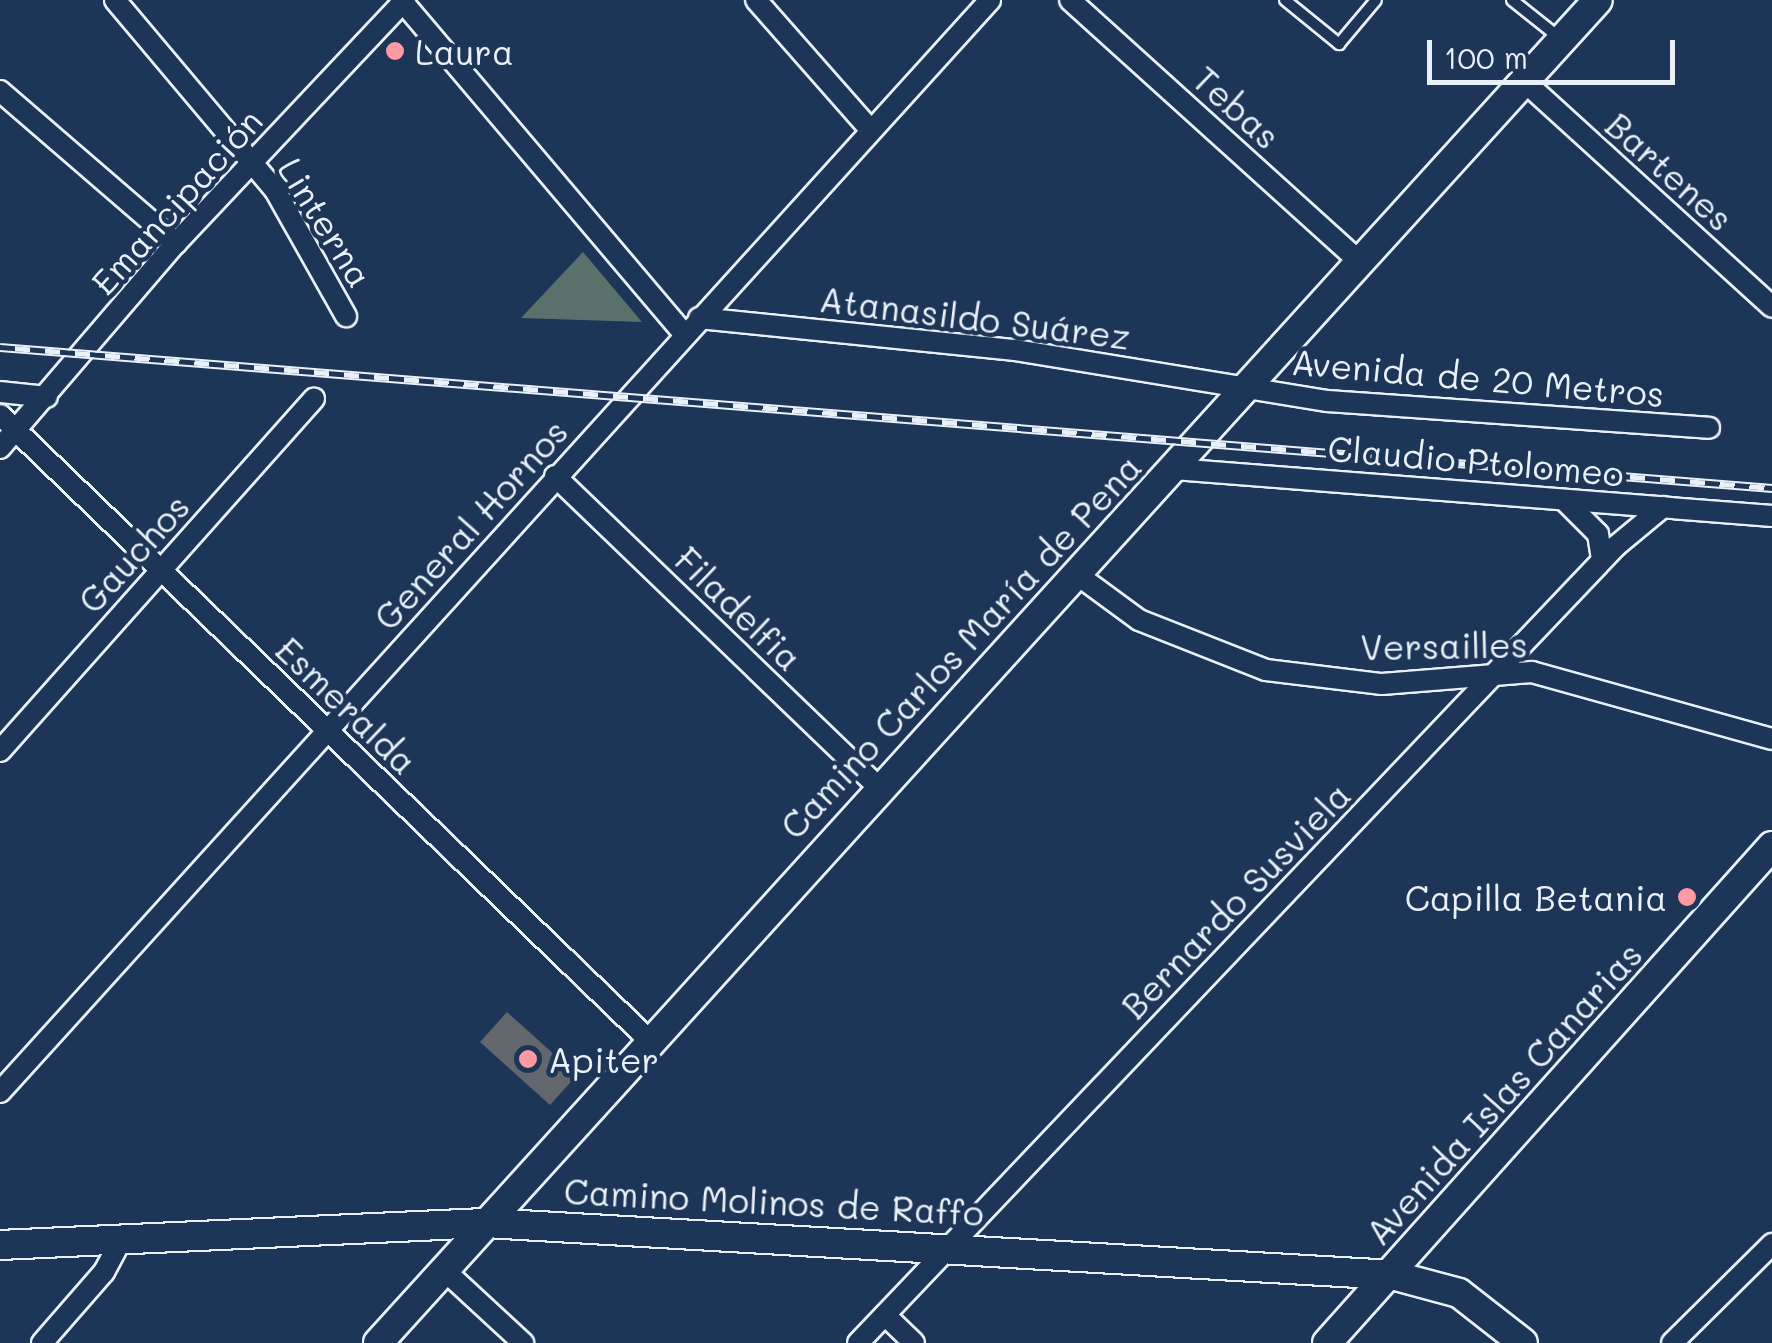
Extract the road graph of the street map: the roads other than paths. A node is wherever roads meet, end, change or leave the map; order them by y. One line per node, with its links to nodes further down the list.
1 (115, 0): 14 (street, Linterna)
2 (756, 0): 13 (street)
3 (990, 0): 13 (street, General Hornos)
4 (1070, 0): 16 (street, Tebas)
5 (1285, 0): 6 (lane)
6 (1376, 0)
7 (1512, 0): 10 (lane)
8 (1598, 0): 10 (street, Camino Carlos María de Pena)
9 (403, 1): 14 (street, Emancipación); 20 (street)
10 (1562, 40): 11 (street, Camino Carlos María de Pena)
11 (1525, 82): 16 (street, Camino Carlos María de Pena); 17 (street, Bartenes)
12 (0, 90): 15 (street)
13 (869, 128): 19 (street, General Hornos)
14 (252, 163): 15 (street, Emancipación); 18 (street, Linterna)
15 (176, 243): 23 (street, Emancipación)
16 (1360, 262): 21 (street, Camino Carlos María de Pena)
17 (1772, 308)
18 (346, 316)
19 (699, 318): 20 (street, General Hornos); 21 (street, Atanasildo Suárez)
20 (684, 334): 30 (street, General Hornos)
21 (1242, 390): 26 (street, Avenida de 20 Metros); 29 (street, Camino Carlos María de Pena)
22 (0, 392): 23 (street)
23 (47, 397): 27 (street, Emancipación)
24 (314, 399): 35 (street, Gauchos)
25 (0, 416): 27 (street, Esmeralda)
26 (1709, 428)
27 (15, 432): 28 (street, Emancipación); 35 (street, Esmeralda)
28 (0, 448)
29 (1174, 469): 31 (street, Claudio Ptolomeo); 36 (street, Camino Carlos María de Pena)
30 (555, 476): 38 (street, General Hornos); 41 (street, Filadelfia)
31 (1562, 499): 32 (street, Claudio Ptolomeo); 34 (street)
32 (1663, 507): 33 (street, Claudio Ptolomeo); 34 (street, Bernardo Susviela)
33 (1772, 516)
34 (1602, 560): 37 (street, Bernardo Susviela)
35 (161, 570): 38 (street, Esmeralda); 40 (street, Gauchos)
36 (1075, 573): 37 (street, Versailles); 41 (street, Camino Carlos María de Pena)
37 (1494, 675): 39 (street, Versailles); 49 (street, Bernardo Susviela)
38 (328, 732): 43 (street, Esmeralda); 44 (street, General Hornos)
39 (1772, 739)
40 (0, 751)
41 (878, 787): 43 (street, Camino Carlos María de Pena)
42 (1772, 846): 51 (street, Avenida Islas Canarias)
43 (650, 1041): 45 (street, Camino Carlos María de Pena)
44 (0, 1092)
45 (486, 1223): 46 (street, Camino Molinos de Raffo); 49 (street, Camino Molinos de Raffo); 50 (street, Camino Carlos María de Pena)
46 (123, 1237): 48 (street, Camino Molinos de Raffo); 53 (street)
47 (1772, 1244): 60 (street)
48 (0, 1245)
49 (948, 1248): 51 (street, Camino Molinos de Raffo); 52 (street, Bernardo Susviela)
50 (444, 1270): 54 (street, Camino Carlos María de Pena); 55 (street)
51 (1392, 1275): 58 (street, Avenida Islas Canarias); 59 (street, Camino Molinos de Raffo)
52 (885, 1314): 56 (street, Bernardo Susviela); 57 (street)
53 (42, 1343)
54 (378, 1343)
55 (523, 1343)
56 (858, 1343)
57 (914, 1343)
58 (1327, 1343)
59 (1524, 1343)
60 (1672, 1343)

